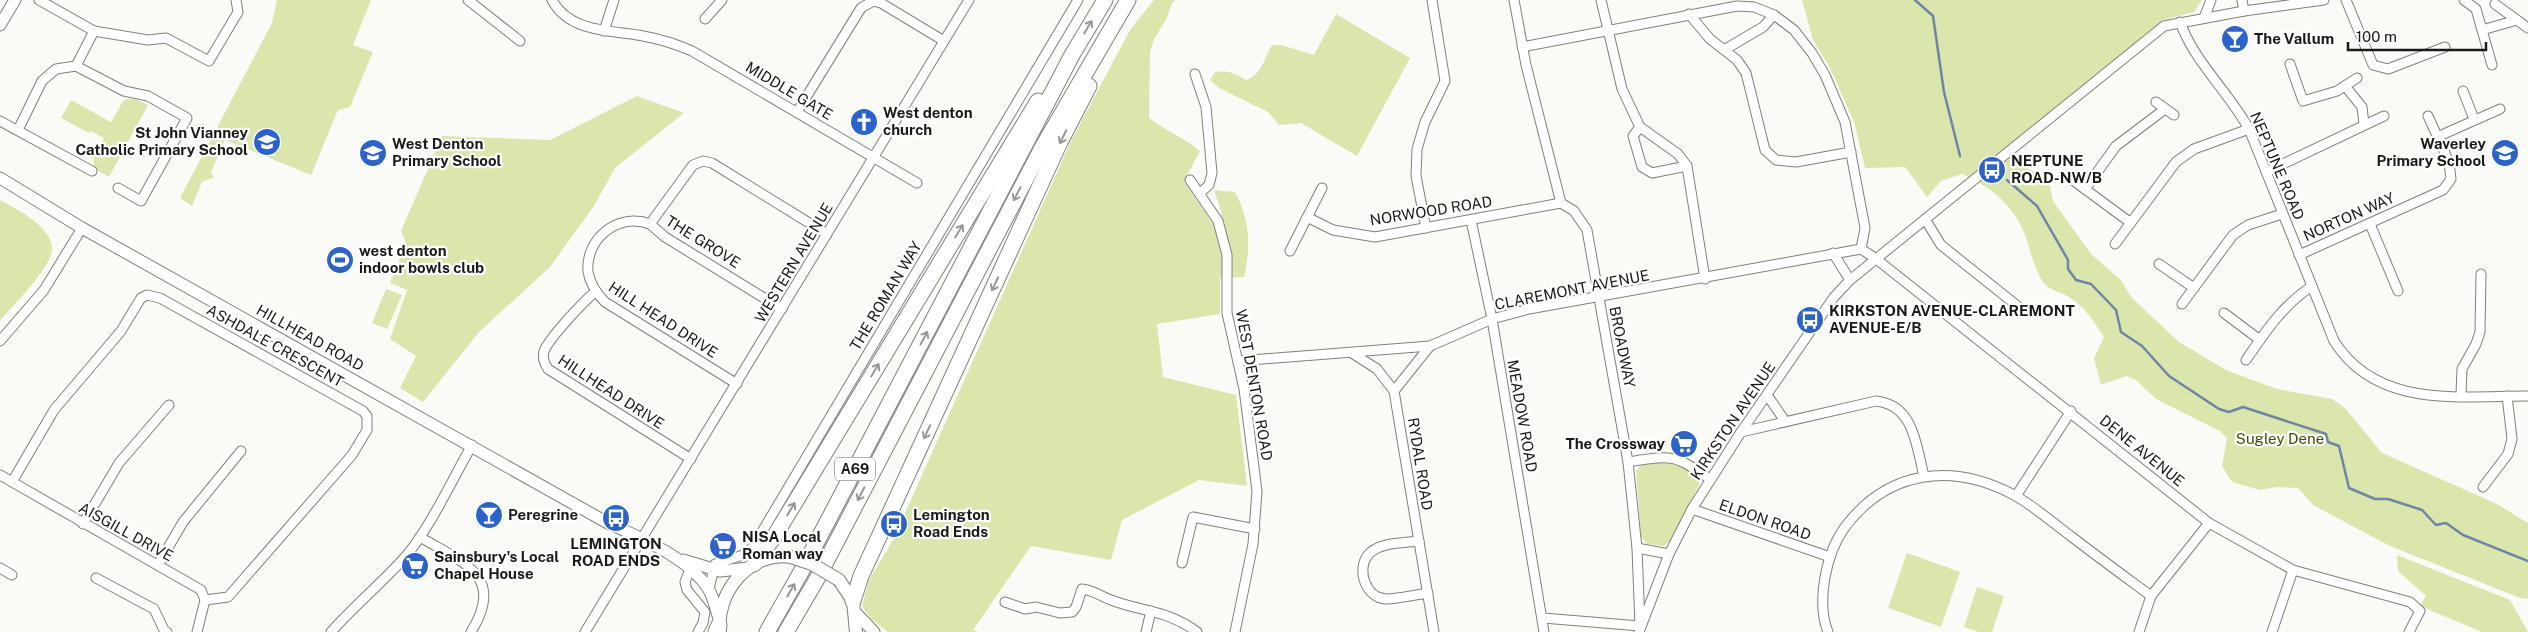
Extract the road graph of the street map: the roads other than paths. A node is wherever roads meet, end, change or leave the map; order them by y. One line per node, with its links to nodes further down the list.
1 (15, 0): 29 (street)
2 (39, 0): 32 (street)
3 (236, 0): 32 (street)
4 (468, 0): 35 (street)
5 (552, 0): 33 (street, MIDDLE GATE)
6 (614, 0): 33 (street)
7 (722, 0): 26 (street)
8 (969, 0): 36 (street, WESTERN AVENUE)
9 (1078, 0): 148 (street, THE ROMAN WAY)
10 (1105, 0): 40 (highway, A69, one-way to 10)
11 (1128, 0): 169 (highway, A69, one-way to 169)
12 (1134, 0): 157 (highway, one-way to 157)
13 (1432, 0): 84 (street)
14 (1514, 0): 37 (street)
15 (1600, 0): 34 (street)
16 (2211, 0): 25 (street)
17 (2242, 0): 22 (street)
18 (2324, 0): 22 (street)
19 (2346, 0): 38 (street)
20 (2464, 0): 31 (street)
21 (2495, 4): 27 (street)
22 (2244, 11): 25 (street)
23 (1689, 14): 24 (street); 34 (street); 39 (street)
24 (1774, 15): 39 (street); 62 (street)
25 (2204, 18): 28 (street)
26 (705, 19)
27 (2518, 20): 30 (street); 31 (street)
28 (2180, 22): 59 (street, NEPTUNE ROAD); 79 (street)
29 (0, 25)
30 (2528, 28)
31 (2482, 30): 42 (street)
32 (94, 31): 43 (street)
33 (604, 31): 51 (street, MIDDLE GATE)
34 (1609, 31): 37 (street); 58 (street)
35 (520, 41)
36 (944, 41): 51 (street); 63 (street, WESTERN AVENUE)
37 (1522, 47): 76 (street)
38 (2445, 47)
39 (1724, 50): 62 (street)
40 (1072, 55): 146 (highway, one-way to 40); 168 (highway, A69, one-way to 40)
41 (2290, 64): 46 (street)
42 (2492, 65)
43 (76, 66): 60 (street); 72 (street)
44 (1194, 74): 75 (street)
45 (2357, 78): 46 (street)
46 (2345, 86): 57 (street)
47 (2462, 91): 55 (street)
48 (2156, 102): 49 (street)
49 (2165, 109): 52 (street); 74 (street)
50 (2500, 109): 55 (street)
51 (797, 112): 63 (street, MIDDLE GATE)
52 (2174, 115)
53 (2384, 116): 57 (street)
54 (2428, 116): 61 (street)
55 (2474, 119): 61 (street)
56 (0, 120): 60 (street)
57 (2364, 124): 66 (street)
58 (1640, 127): 64 (street); 64 (street)
59 (2249, 129): 66 (street, NEPTUNE ROAD); 81 (street)
60 (18, 130): 65 (street)
61 (2437, 137): 83 (street, NORTON WAY)
62 (1850, 152): 88 (street)
63 (874, 157): 70 (street, MIDDLE GATE); 86 (street, WESTERN AVENUE)
64 (1687, 166): 95 (street)
65 (92, 170)
66 (2266, 172): 77 (street, NEPTUNE ROAD)
67 (0, 178): 85 (street, HILLHEAD ROAD)
68 (1190, 180): 75 (street, WEST DENTON ROAD)
69 (2074, 181): 74 (street)
70 (918, 183)
71 (0, 187): 85 (street, HILLHEAD ROAD)
72 (118, 188)
73 (1322, 188): 78 (street)
74 (2085, 189): 81 (street)
75 (1200, 192): 112 (street, WEST DENTON ROAD)
76 (1562, 203): 80 (street, NORWOOD ROAD); 101 (street, BROADWAY)
77 (2282, 214): 91 (street, NEPTUNE ROAD); 98 (street)
78 (1307, 217): 84 (street, NORWOOD ROAD); 89 (street)
79 (1925, 219): 92 (street, KIRKSTON AVENUE); 104 (street)
80 (1471, 220): 84 (street, NORWOOD ROAD); 106 (street, MEADOW ROAD)
81 (2131, 223): 87 (street)
82 (650, 224): 86 (street, THE GROVE); 100 (street, HILL HEAD DRIVE); 103 (street, THE GROVE)
83 (2370, 224): 91 (street, NORTON WAY); 99 (street)
84 (1426, 228)
85 (81, 231): 108 (street); 123 (street, HILLHEAD ROAD)
86 (827, 234): 103 (street, WESTERN AVENUE)
87 (2115, 244)
88 (1861, 250): 90 (street, CLAREMONT AVENUE); 92 (street, DENE AVENUE)
89 (1290, 251)
90 (1834, 254): 95 (street, CLAREMONT AVENUE); 96 (street)
91 (2299, 255): 97 (street, NEPTUNE ROAD)
92 (1876, 258): 96 (street, KIRKSTON AVENUE); 120 (street, DENE AVENUE)
93 (2159, 264): 98 (street)
94 (2481, 274): 116 (street)
95 (1705, 279): 101 (street, CLAREMONT AVENUE)
96 (1850, 280): 115 (street, KIRKSTON AVENUE)
97 (2312, 286): 107 (street); 116 (street, NEPTUNE ROAD)
98 (2194, 288): 102 (street)
99 (2398, 291)
100 (595, 292): 113 (street, HILL HEAD DRIVE); 125 (street, HILLHEAD DRIVE)
101 (1599, 297): 106 (street, CLAREMONT AVENUE); 126 (street, BROADWAY)
102 (2182, 304)
103 (782, 309): 113 (street, WESTERN AVENUE)
104 (2035, 312)
105 (2224, 313): 107 (street)
106 (1492, 319): 109 (street, CLAREMONT AVENUE); 159 (street, MEADOW ROAD)
107 (2260, 340): 111 (street)
108 (0, 341)
109 (1430, 346): 110 (street, CLAREMONT AVENUE); 114 (street)
110 (1352, 354): 112 (street, CLAREMONT AVENUE); 114 (street)
111 (2246, 360)
112 (1238, 361): 136 (street, WEST DENTON ROAD)
113 (737, 384): 125 (street, WESTERN AVENUE)
114 (1394, 391): 139 (street, RYDAL ROAD)
115 (1766, 395): 121 (street); 122 (street, KIRKSTON AVENUE)
116 (2461, 396): 117 (street, NEPTUNE ROAD)
117 (2506, 396): 118 (street, NEPTUNE ROAD); 131 (street)
118 (2528, 396)
119 (169, 405): 135 (street)
120 (2071, 411): 132 (street); 134 (street, DENE AVENUE)
121 (1785, 421): 122 (street); 128 (street)
122 (1740, 432): 129 (street, KIRKSTON AVENUE)
123 (471, 448): 137 (street); 138 (street, HILLHEAD ROAD)
124 (241, 451): 144 (street)
125 (691, 459): 138 (street, WESTERN AVENUE)
126 (1628, 462): 129 (street); 140 (street, BROADWAY)
127 (0, 476): 130 (street, AISGILL DRIVE)
128 (1924, 476): 132 (street); 142 (street)
129 (1710, 479): 133 (street, KIRKSTON AVENUE)
130 (12, 482): 135 (street, AISGILL DRIVE); 155 (street, ASHDALE CRESCENT)
131 (2483, 487)
132 (2016, 496): 154 (street)
133 (1692, 509): 141 (street, KIRKSTON AVENUE); 142 (street, ELDON ROAD)
134 (2209, 523): 149 (street, DENE AVENUE); 154 (street)
135 (83, 524): 144 (street, AISGILL DRIVE)
136 (1255, 529): 143 (street); 174 (street, WEST DENTON ROAD)
137 (420, 537): 164 (street); 165 (street)
138 (642, 540): 145 (street, HILLHEAD ROAD); 166 (street, WESTERN AVENUE)
139 (1419, 541): 153 (street, RYDAL ROAD); 153 (street)
140 (1637, 548): 141 (street); 161 (street, BROADWAY)
141 (1669, 554): 161 (street, KIRKSTON AVENUE)
142 (1830, 557): 177 (street)
143 (1182, 564)
144 (158, 565): 155 (street, AISGILL DRIVE)
145 (691, 566): 148 (street, HILLHEAD ROAD); 152 (street, HILLHEAD ROAD); 167 (street)
146 (752, 566): 148 (street, HILLHEAD ROAD); 157 (main road, bridge); 160 (main road)
147 (0, 568): 150 (street)
148 (712, 568): 152 (street)
149 (2294, 570): 179 (street); 180 (street, DENE AVENUE)
150 (12, 576)
151 (96, 578): 162 (street)
152 (709, 589): 160 (street, HILLHEAD ROAD)
153 (1428, 593): 175 (street, RYDAL ROAD)
154 (2151, 596): 178 (street)
155 (205, 600): 163 (street)
156 (1005, 602): 158 (street)
157 (854, 607): 170 (main road); 171 (street)
158 (1151, 611): 172 (street); 173 (street)
159 (1543, 618): 161 (street); 176 (street, MEADOW ROAD)
160 (719, 627)
161 (1639, 629)
162 (167, 632)
163 (197, 632)
164 (332, 632)
165 (472, 632)
166 (585, 632)
167 (698, 632)
168 (767, 632)
169 (786, 632)
170 (856, 632)
171 (874, 632)
172 (1146, 632)
173 (1197, 632)
174 (1236, 632)
175 (1434, 632)
176 (1544, 632)
177 (1828, 632)
178 (2139, 632)
179 (2272, 632)
180 (2409, 632)

